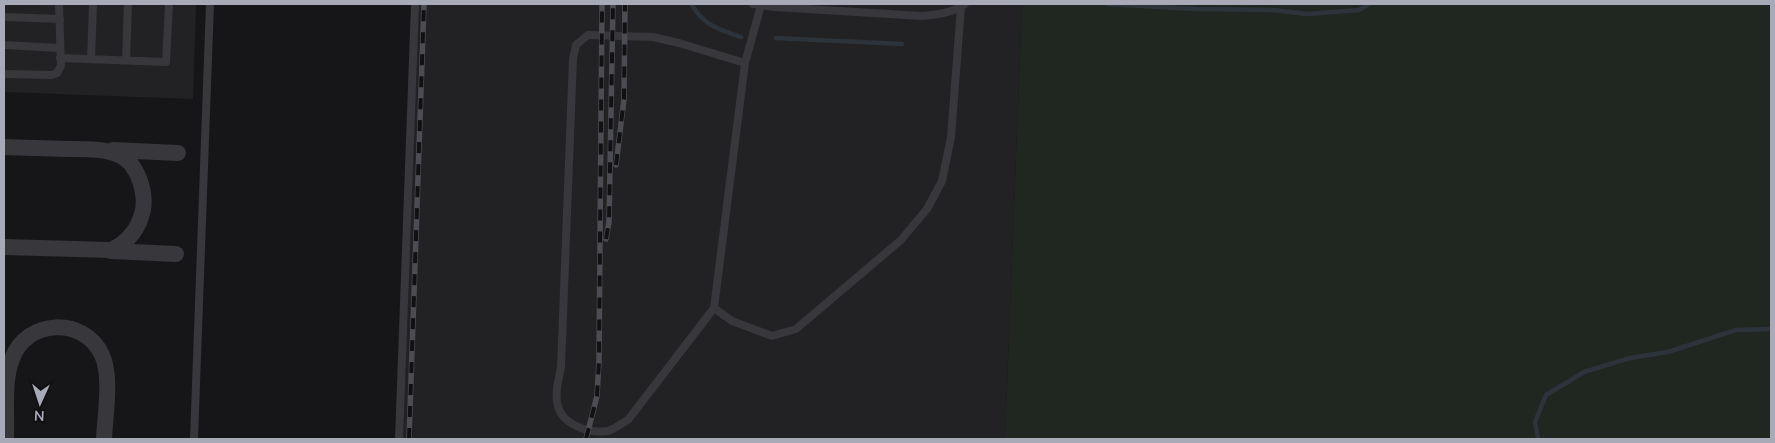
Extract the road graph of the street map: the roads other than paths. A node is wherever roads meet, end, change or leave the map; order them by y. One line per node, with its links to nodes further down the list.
1 (59, 4): 10 (lane)
2 (94, 4): 14 (lane)
3 (128, 4): 15 (lane)
4 (169, 4): 15 (lane)
5 (210, 4): 27 (lane)
6 (415, 4): 28 (lane)
7 (757, 4): 8 (lane); 16 (lane)
8 (963, 5): 24 (lane)
9 (4, 17): 10 (lane)
10 (60, 19): 12 (lane)
11 (4, 45): 12 (lane)
12 (60, 48): 13 (lane)
13 (60, 58): 14 (lane); 17 (lane)
14 (91, 59): 15 (lane)
15 (126, 60)
16 (745, 63): 24 (lane); 24 (lane)
17 (4, 74)
18 (4, 147): 19 (street)
19 (92, 150): 20 (street); 22 (street)
20 (178, 152)
21 (4, 248): 22 (street)
22 (99, 250): 23 (street)
23 (176, 254)
24 (714, 308)
25 (6, 439): 26 (street)
26 (104, 439)
27 (194, 439)
28 (399, 439)

